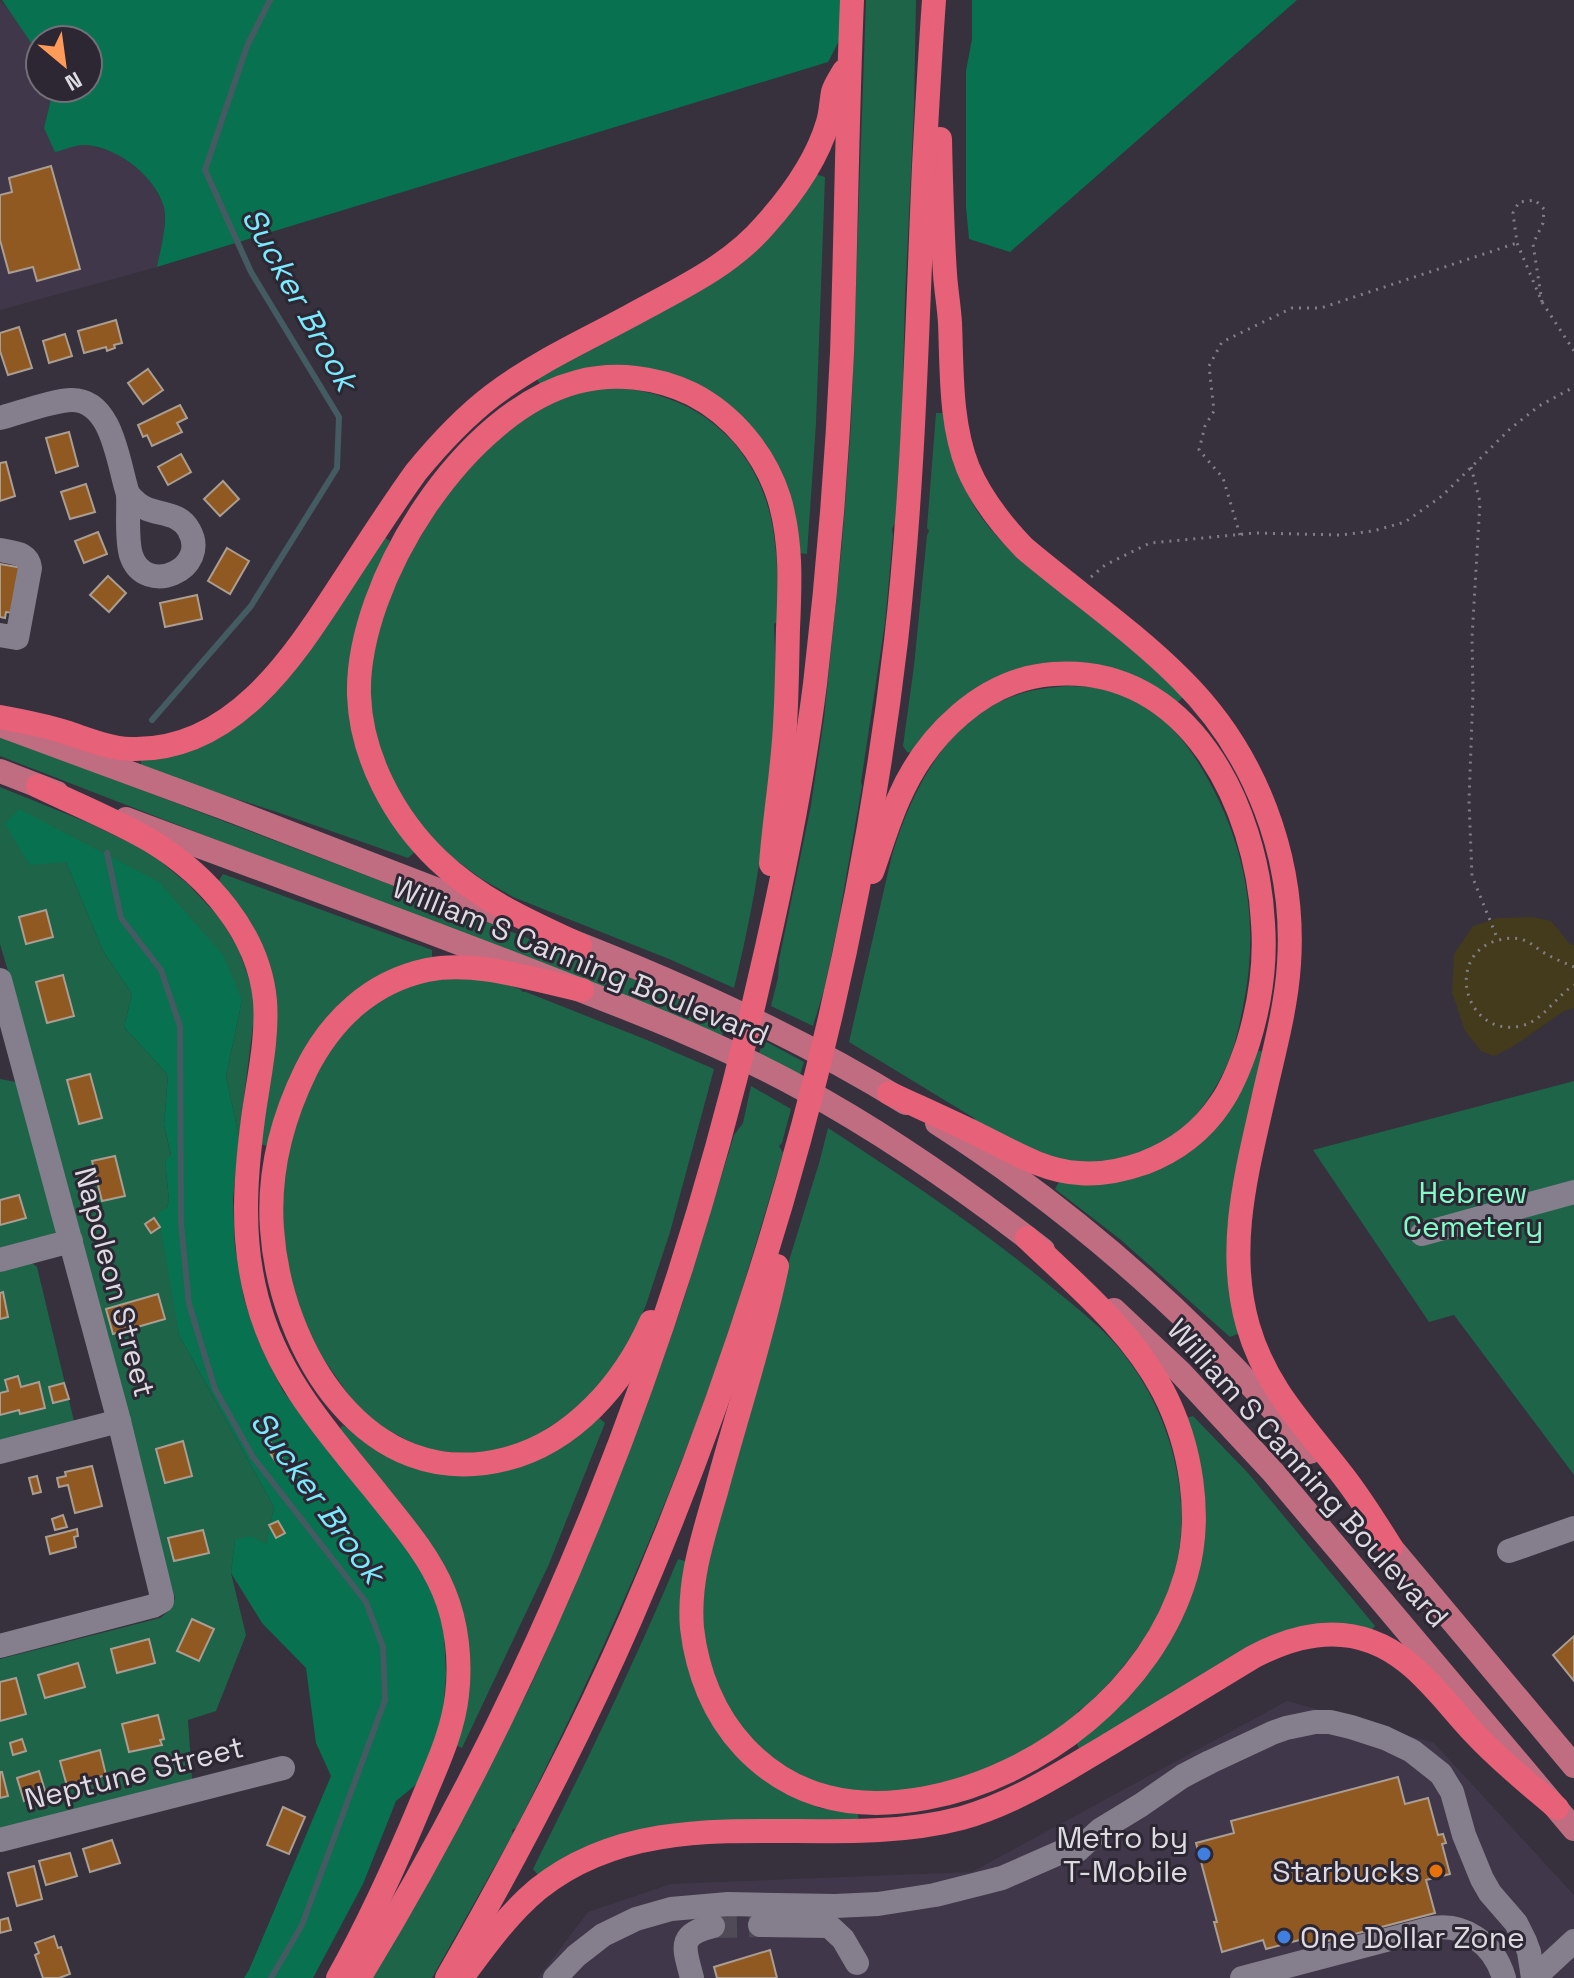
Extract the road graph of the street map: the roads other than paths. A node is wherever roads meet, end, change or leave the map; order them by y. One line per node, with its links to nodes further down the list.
1 (852, 0): 3 (highway)
2 (934, 0): 14 (highway); 29 (highway)
3 (849, 61): 8 (highway); 13 (highway)
4 (0, 418): 5 (street)
5 (128, 494)
6 (0, 550): 7 (street)
7 (0, 635)
8 (0, 717)
9 (0, 725): 12 (main road, William S Canning Boulevard)
10 (0, 771): 11 (main road, William S Canning Boulevard)
11 (38, 786): 16 (main road, William S Canning Boulevard); 41 (highway)
12 (580, 945): 13 (highway); 18 (main road, William S Canning Boulevard)
13 (764, 964): 19 (highway)
14 (840, 978): 18 (highway); 20 (highway)
15 (0, 980): 17 (street, Napoleon Street)
16 (582, 990): 19 (highway); 23 (main road, William S Canning Boulevard)
17 (11, 1062): 24 (street, Napoleon Street)
18 (889, 1093): 29 (main road, William S Canning Boulevard)
19 (726, 1117): 42 (highway)
20 (791, 1175): 23 (highway); 43 (highway)
21 (1574, 1192): 22 (street)
22 (1422, 1234)
23 (1027, 1238): 35 (main road, William S Canning Boulevard)
24 (71, 1241): 25 (street); 26 (street, Napoleon Street)
25 (0, 1260)
26 (119, 1421): 27 (street); 31 (street, Napoleon Street)
27 (0, 1452)
28 (1574, 1528): 30 (street)
29 (1391, 1547): 33 (main road, William S Canning Boulevard)
30 (1509, 1551)
31 (0, 1646)
32 (1423, 1759): 45 (street); 50 (street); 51 (street)
33 (1574, 1766)
34 (283, 1768): 37 (street, Neptune Street)
35 (1557, 1808): 36 (main road, William S Canning Boulevard); 44 (highway)
36 (1574, 1829)
37 (0, 1840)
38 (760, 1932): 40 (street)
39 (1574, 1941): 51 (street)
40 (857, 1963)
41 (338, 1978)
42 (359, 1978)
43 (447, 1978)
44 (461, 1978)
45 (555, 1978)
46 (692, 1978): 47 (street)
47 (702, 1978)
48 (1242, 1978): 49 (street)
49 (1504, 1978)
50 (1521, 1978)
51 (1533, 1978)

